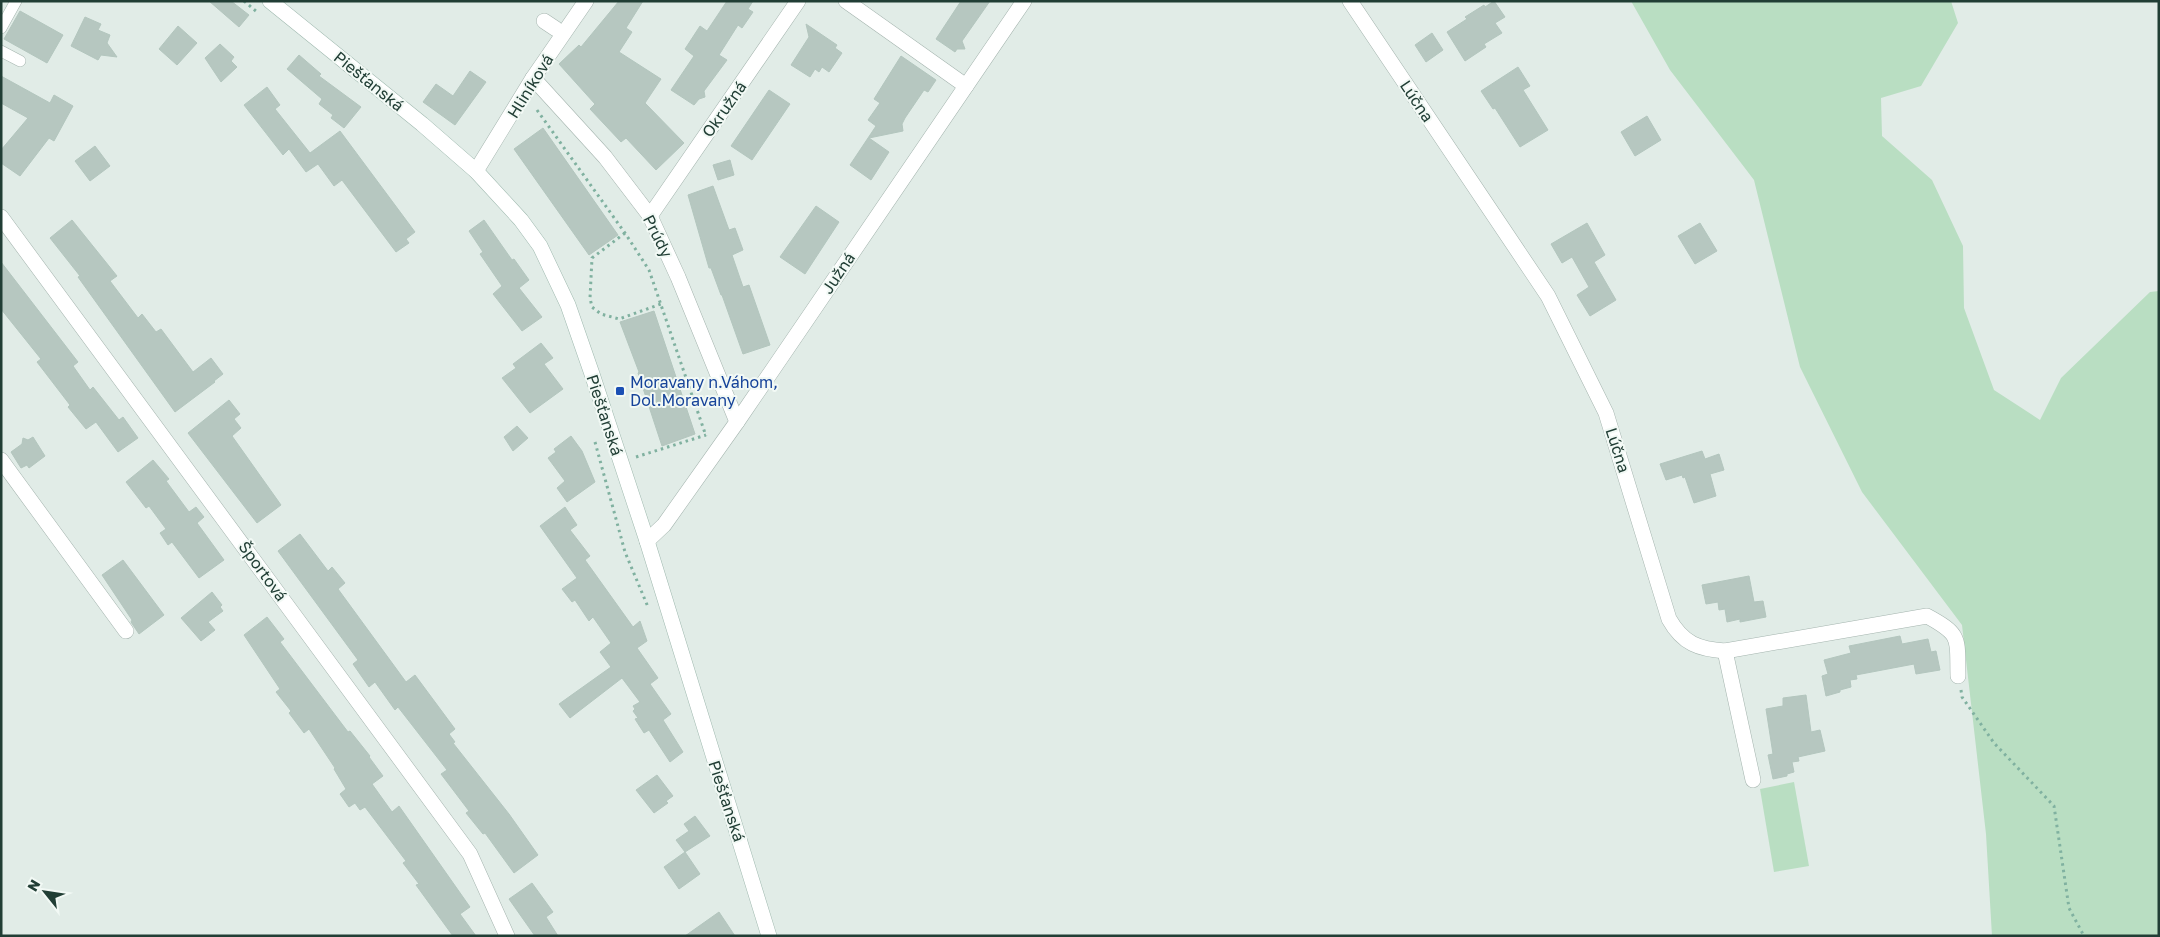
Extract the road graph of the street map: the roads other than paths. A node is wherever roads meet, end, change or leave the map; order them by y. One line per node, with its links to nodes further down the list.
1 (16, 1): 8 (lane)
2 (270, 1): 13 (street, Piešťanská)
3 (586, 1): 11 (street, Hliníková)
4 (798, 1): 14 (street, Okružná)
5 (846, 1): 12 (street)
6 (1024, 1): 12 (street, Južná)
7 (1350, 1): 20 (street, Lúčna)
8 (1, 28)
9 (1, 51): 10 (lane)
10 (20, 62)
11 (534, 78): 13 (street, Hliníková); 14 (street, Prúdy)
12 (966, 86): 16 (street, Južná)
13 (476, 172): 18 (street, Piešťanská)
14 (650, 216): 16 (street, Prúdy)
15 (1, 217): 23 (street, Športová)
16 (737, 422): 18 (street, Južná)
17 (1, 460): 19 (street)
18 (647, 541): 24 (street, Piešťanská)
19 (126, 631)
20 (1725, 651): 21 (street, Lúčna); 22 (street)
21 (1958, 676)
22 (1753, 780)
23 (507, 936)
24 (769, 936)

